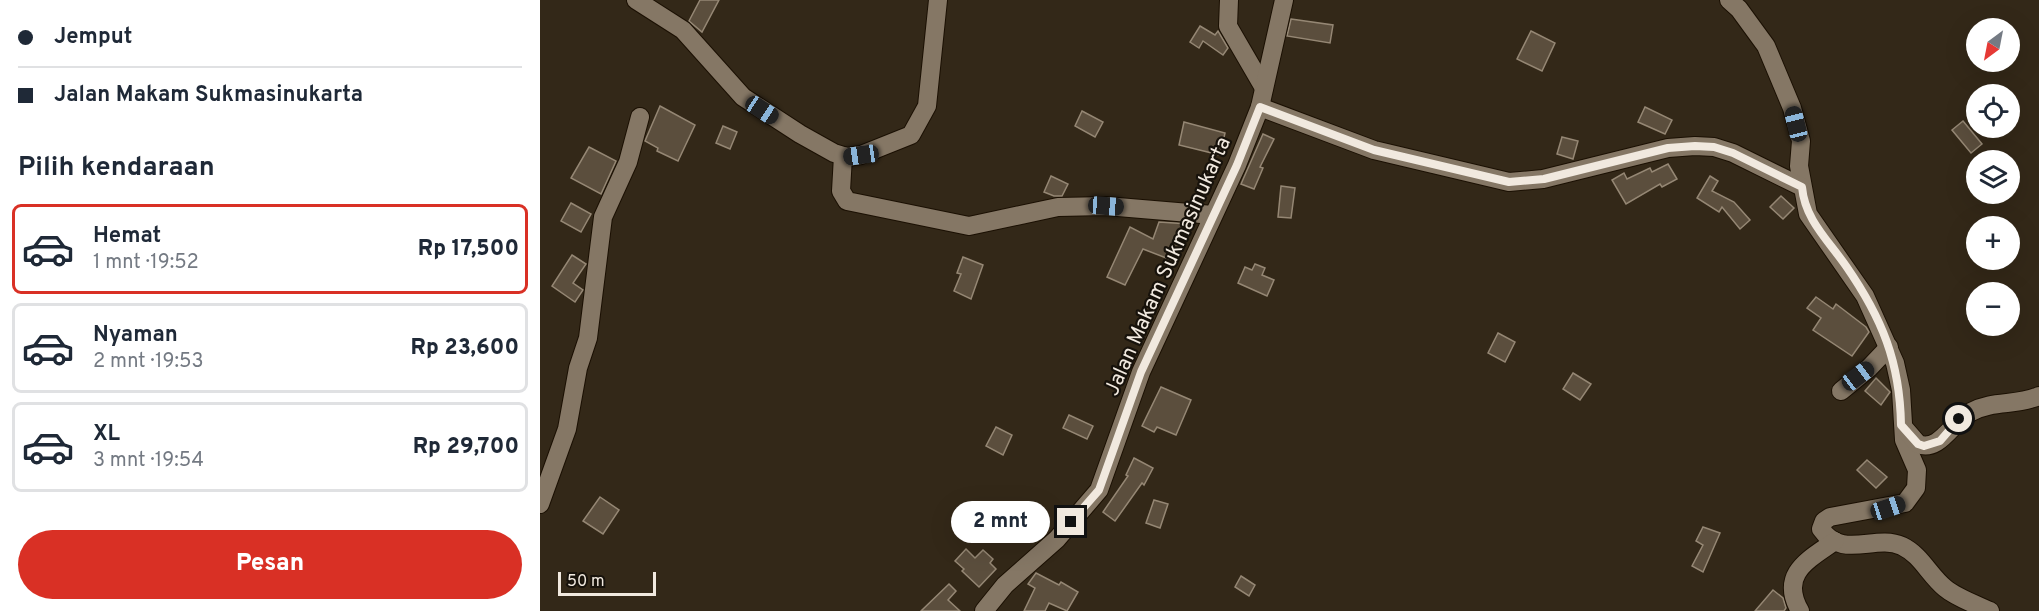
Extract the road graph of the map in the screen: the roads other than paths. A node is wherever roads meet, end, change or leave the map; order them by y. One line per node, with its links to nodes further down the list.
1 (636, 0): 9 (street)
2 (938, 0): 9 (street)
3 (1229, 0): 6 (street)
4 (1284, 0): 6 (street, Jalan Makam Sukmasinukarta)
5 (1729, 0): 10 (street)
6 (1264, 88): 7 (street, Jalan Makam Sukmasinukarta)
7 (1260, 107): 10 (street); 11 (street, Jalan Makam Sukmasinukarta)
8 (640, 117): 18 (street)
9 (843, 156): 11 (street)
10 (1802, 187): 12 (street)
11 (1213, 215): 20 (street, Jalan Makam Sukmasinukarta)
12 (1889, 347): 14 (street); 17 (street)
13 (2039, 381): 16 (street)
14 (1841, 391)
15 (2039, 396): 16 (street)
16 (2017, 403): 17 (street)
17 (1901, 425): 19 (street)
18 (540, 504)
19 (1835, 541): 21 (street); 22 (street)
20 (984, 611)
21 (1800, 611)
22 (1990, 611)

